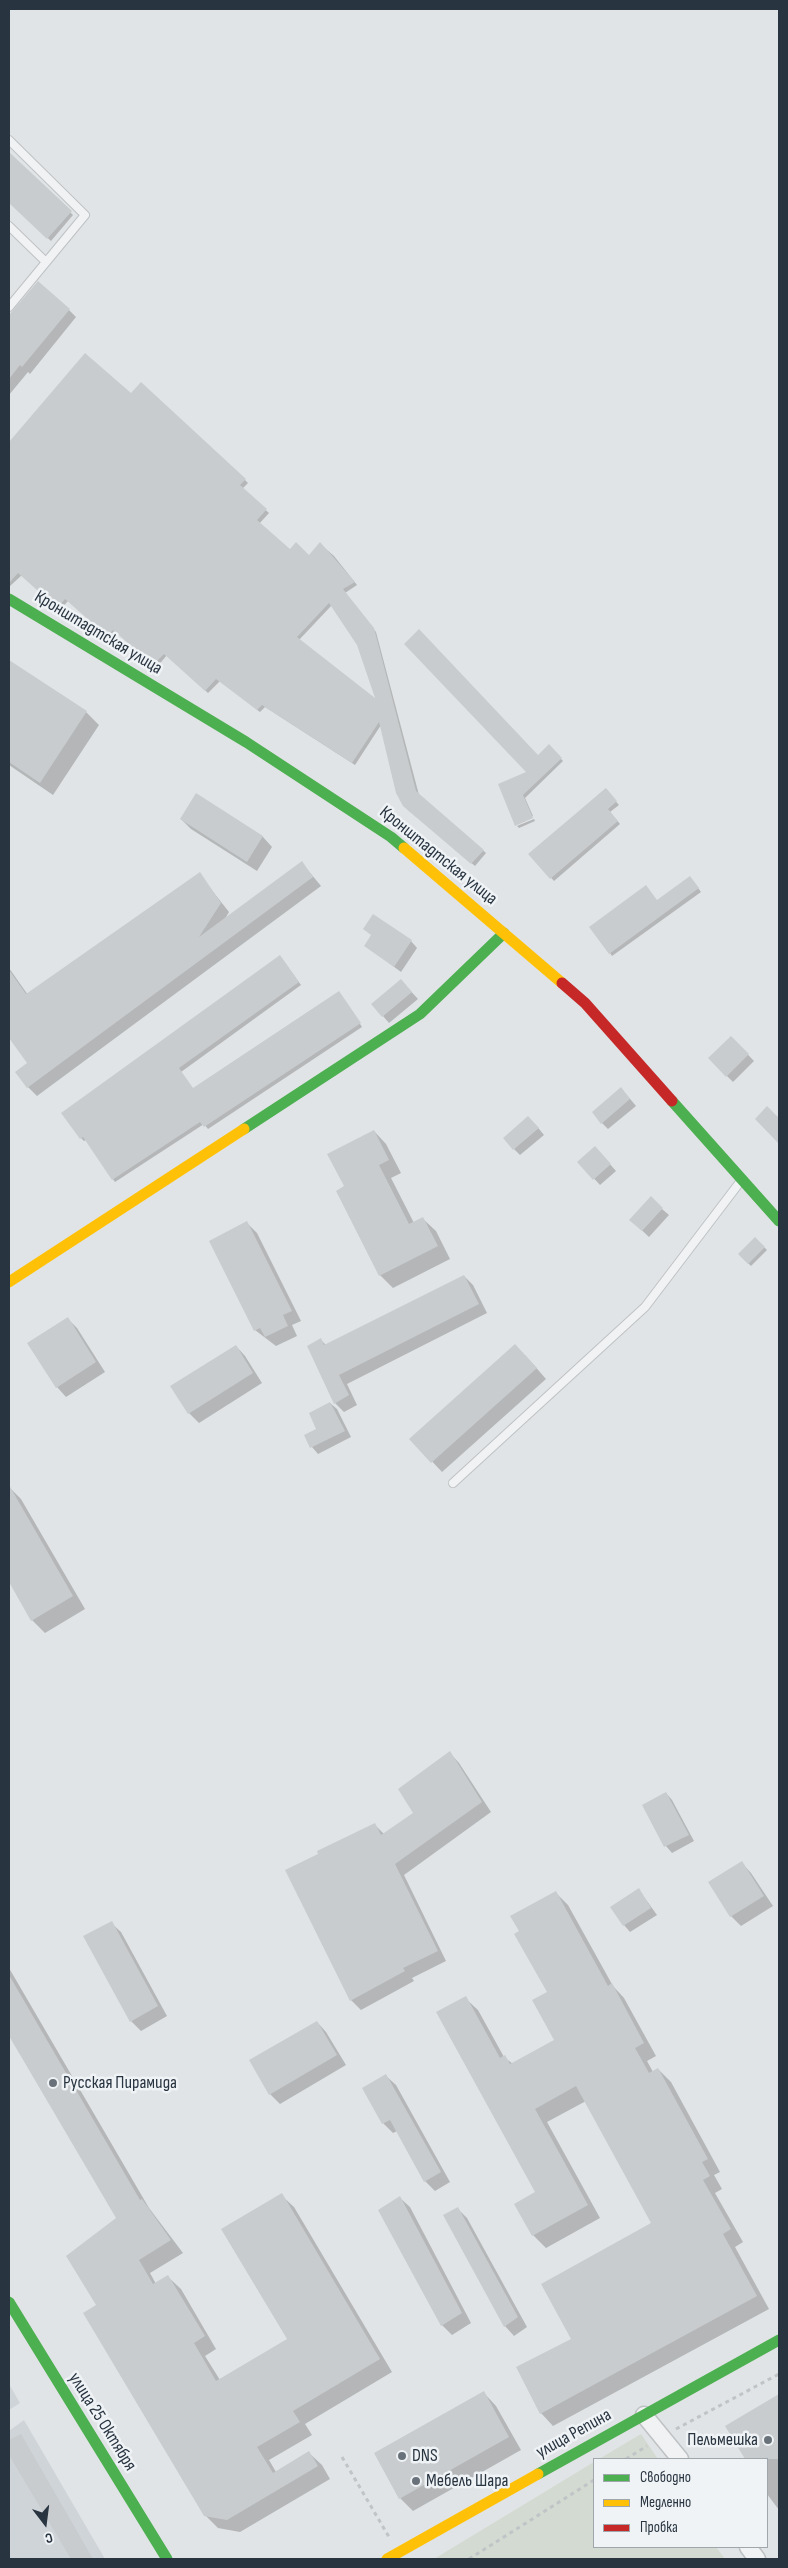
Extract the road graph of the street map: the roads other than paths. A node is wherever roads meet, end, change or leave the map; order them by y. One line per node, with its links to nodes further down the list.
1 (9, 140): 3 (lane)
2 (9, 226): 3 (lane)
3 (46, 262): 4 (lane)
4 (12, 297): 5 (lane)
5 (9, 307)
6 (9, 599): 7 (street, Кронштадтская улица)
7 (504, 933): 8 (street, Кронштадтская улица); 10 (street)
8 (741, 1180): 9 (street, Кронштадтская улица); 11 (lane)
9 (779, 1221)
10 (9, 1282)
11 (453, 1484)
12 (9, 2302): 17 (street, улица 25 Октября)
13 (779, 2340): 14 (street, улица Репина)
14 (644, 2415): 15 (street); 18 (street, улица Репина)
15 (679, 2458)
16 (749, 2548): 19 (street)
17 (167, 2559)
18 (387, 2559)
19 (757, 2559)

